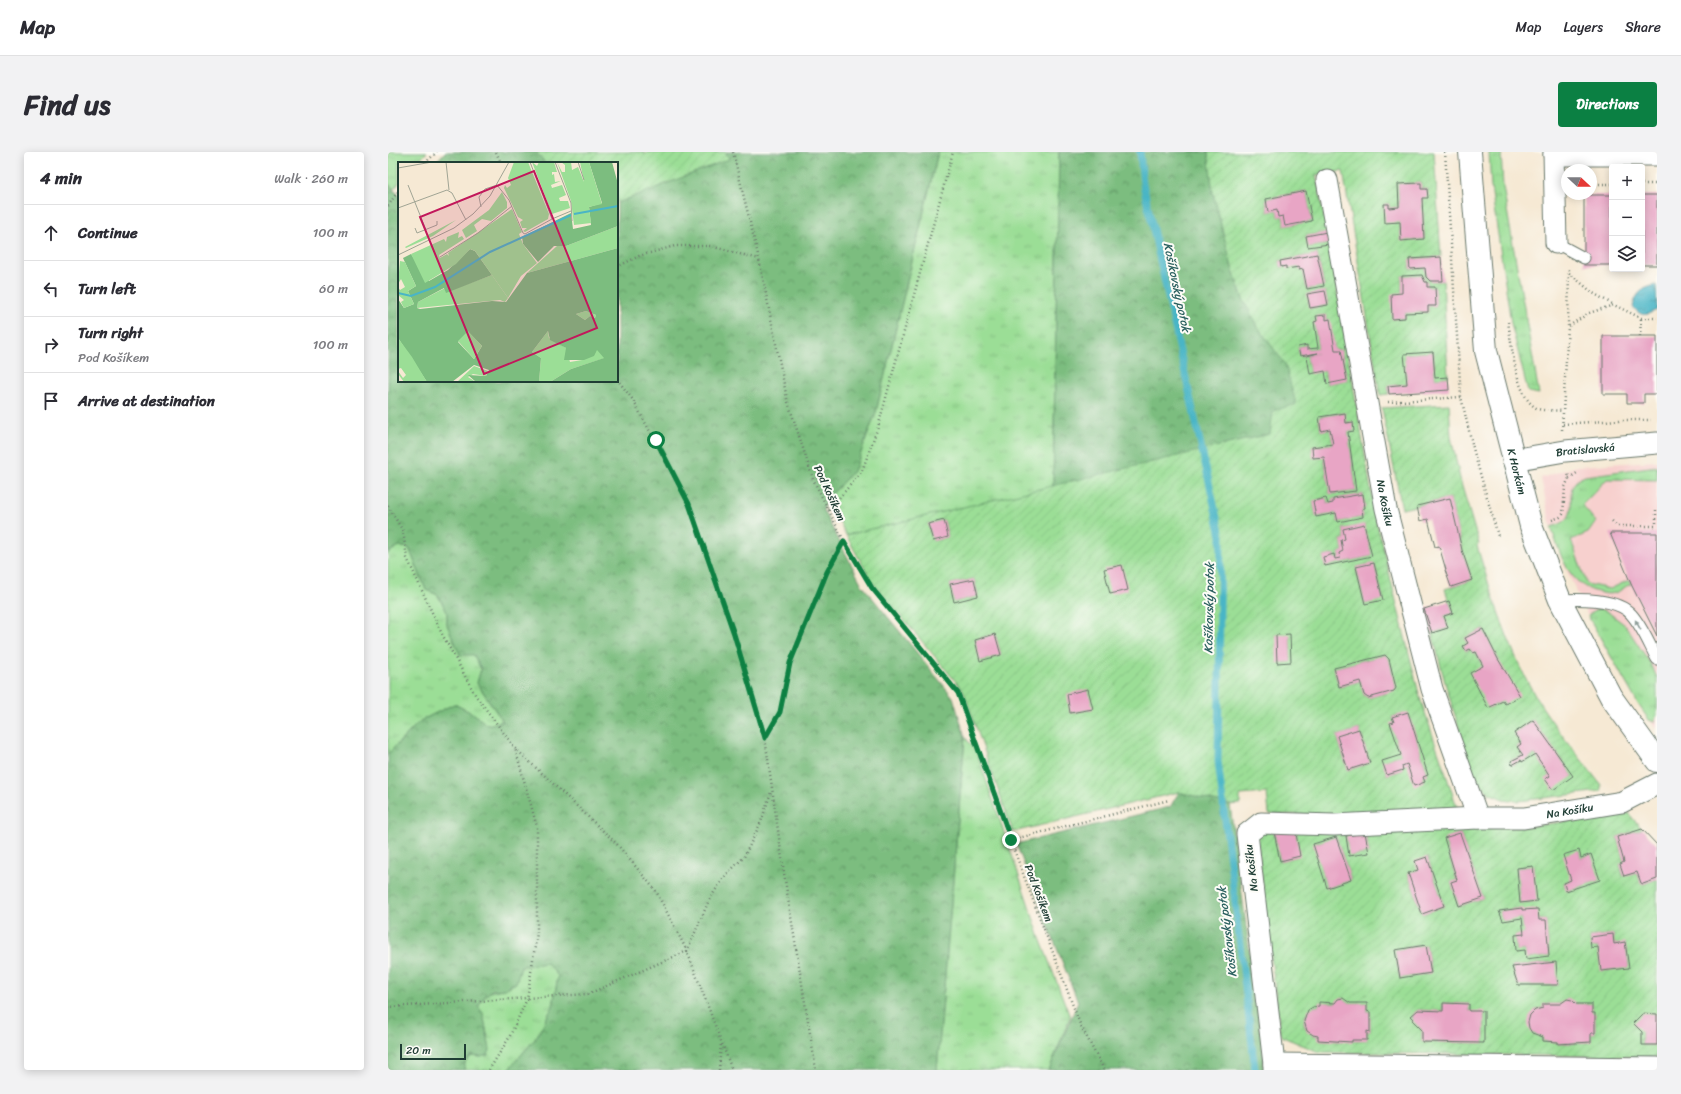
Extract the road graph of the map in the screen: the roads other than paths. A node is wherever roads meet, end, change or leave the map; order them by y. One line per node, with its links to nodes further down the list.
1 (1470, 152): 8 (main road, K Horkám)
2 (1554, 154): 3 (street); 5 (street)
3 (1657, 155)
4 (1327, 180): 13 (street, Na Košíku)
5 (1562, 246): 6 (lane)
6 (1584, 258)
7 (1657, 443): 8 (street, Bratislavská)
8 (1513, 460): 9 (main road, K Horkám)
9 (1560, 600): 10 (lane, one-way to 9); 11 (main road, K Horkám)
10 (1657, 659)
11 (1657, 761)
12 (1657, 784): 13 (street, Na Košíku)
13 (1478, 818): 14 (street, Na Košíku)
14 (1274, 1067): 15 (street)
15 (1657, 1068)

